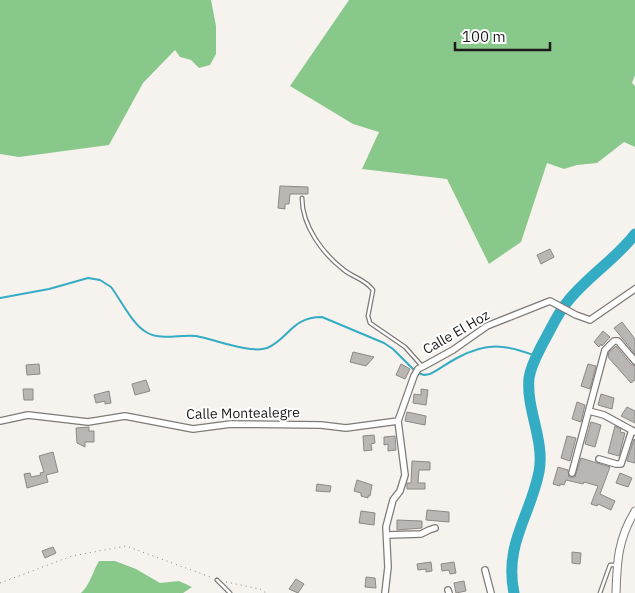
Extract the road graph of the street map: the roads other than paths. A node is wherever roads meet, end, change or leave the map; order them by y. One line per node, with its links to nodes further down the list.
1 (302, 198): 4 (lane)
2 (635, 289): 4 (street, Calle El Hoz)
3 (635, 361): 5 (street)
4 (420, 368): 7 (street, Calle El Hoz)
5 (589, 411): 8 (street); 10 (street)
6 (0, 421): 7 (street, Calle Montealegre)
7 (398, 421): 13 (street, Calle El Hoz)
8 (633, 431): 9 (street)
9 (599, 459)
10 (572, 473)
11 (635, 511): 14 (street)
12 (435, 528): 13 (street)
13 (387, 535): 18 (street, Calle El Hoz)
14 (617, 565): 20 (lane); 21 (street)
15 (485, 570): 19 (street)
16 (217, 580): 17 (lane)
17 (230, 593)
18 (385, 593)
19 (491, 593)
20 (600, 593)
21 (616, 593)

